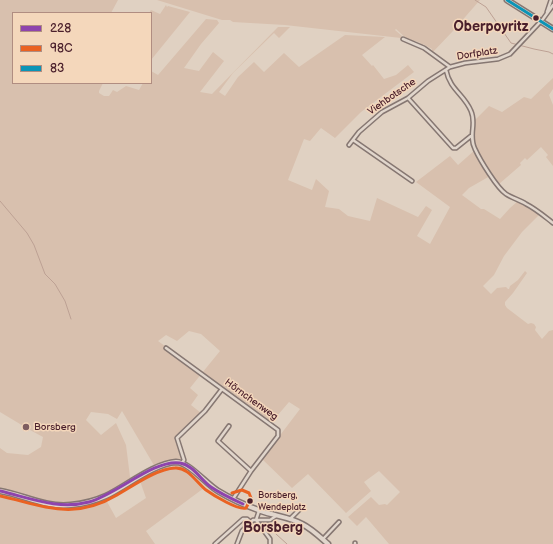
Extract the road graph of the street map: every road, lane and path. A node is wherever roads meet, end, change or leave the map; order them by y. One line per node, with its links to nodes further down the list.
1 (507, 0): 5 (street)
2 (551, 0): 4 (street)
3 (553, 5): 4 (street, Dorfplatz)
4 (546, 14): 5 (street, Dorfplatz)
5 (540, 22): 6 (street); 8 (street, Dorfplatz)
6 (553, 30)
7 (403, 39): 8 (street)
8 (450, 67): 9 (street, Viehbotsche)
9 (446, 70): 10 (street, Viehbotsche); 11 (street)
10 (408, 98): 11 (street); 12 (street, Viehbotsche)
11 (471, 136): 15 (street)
12 (353, 140): 13 (street, Viehbotsche); 14 (street)
13 (349, 145)
14 (412, 181)
15 (553, 223)
16 (166, 348): 17 (street, Hörnchenweg)
17 (222, 389): 19 (street); 20 (street, Hörnchenweg)
18 (229, 426): 20 (street)
19 (182, 463): 21 (street); 22 (street)
20 (251, 471): 22 (street, Hörnchenweg)
21 (0, 491)
22 (233, 499): 24 (street)
23 (301, 508): 26 (street)
24 (259, 511): 25 (street); 27 (street)
25 (276, 516): 26 (street); 27 (street)
26 (290, 519): 30 (street)
27 (256, 520): 28 (street); 33 (street)
28 (250, 522): 31 (street); 32 (street)
29 (339, 522): 30 (street)
30 (322, 539): 34 (street)
31 (215, 544)
32 (237, 544)
33 (270, 544)
34 (328, 544)

